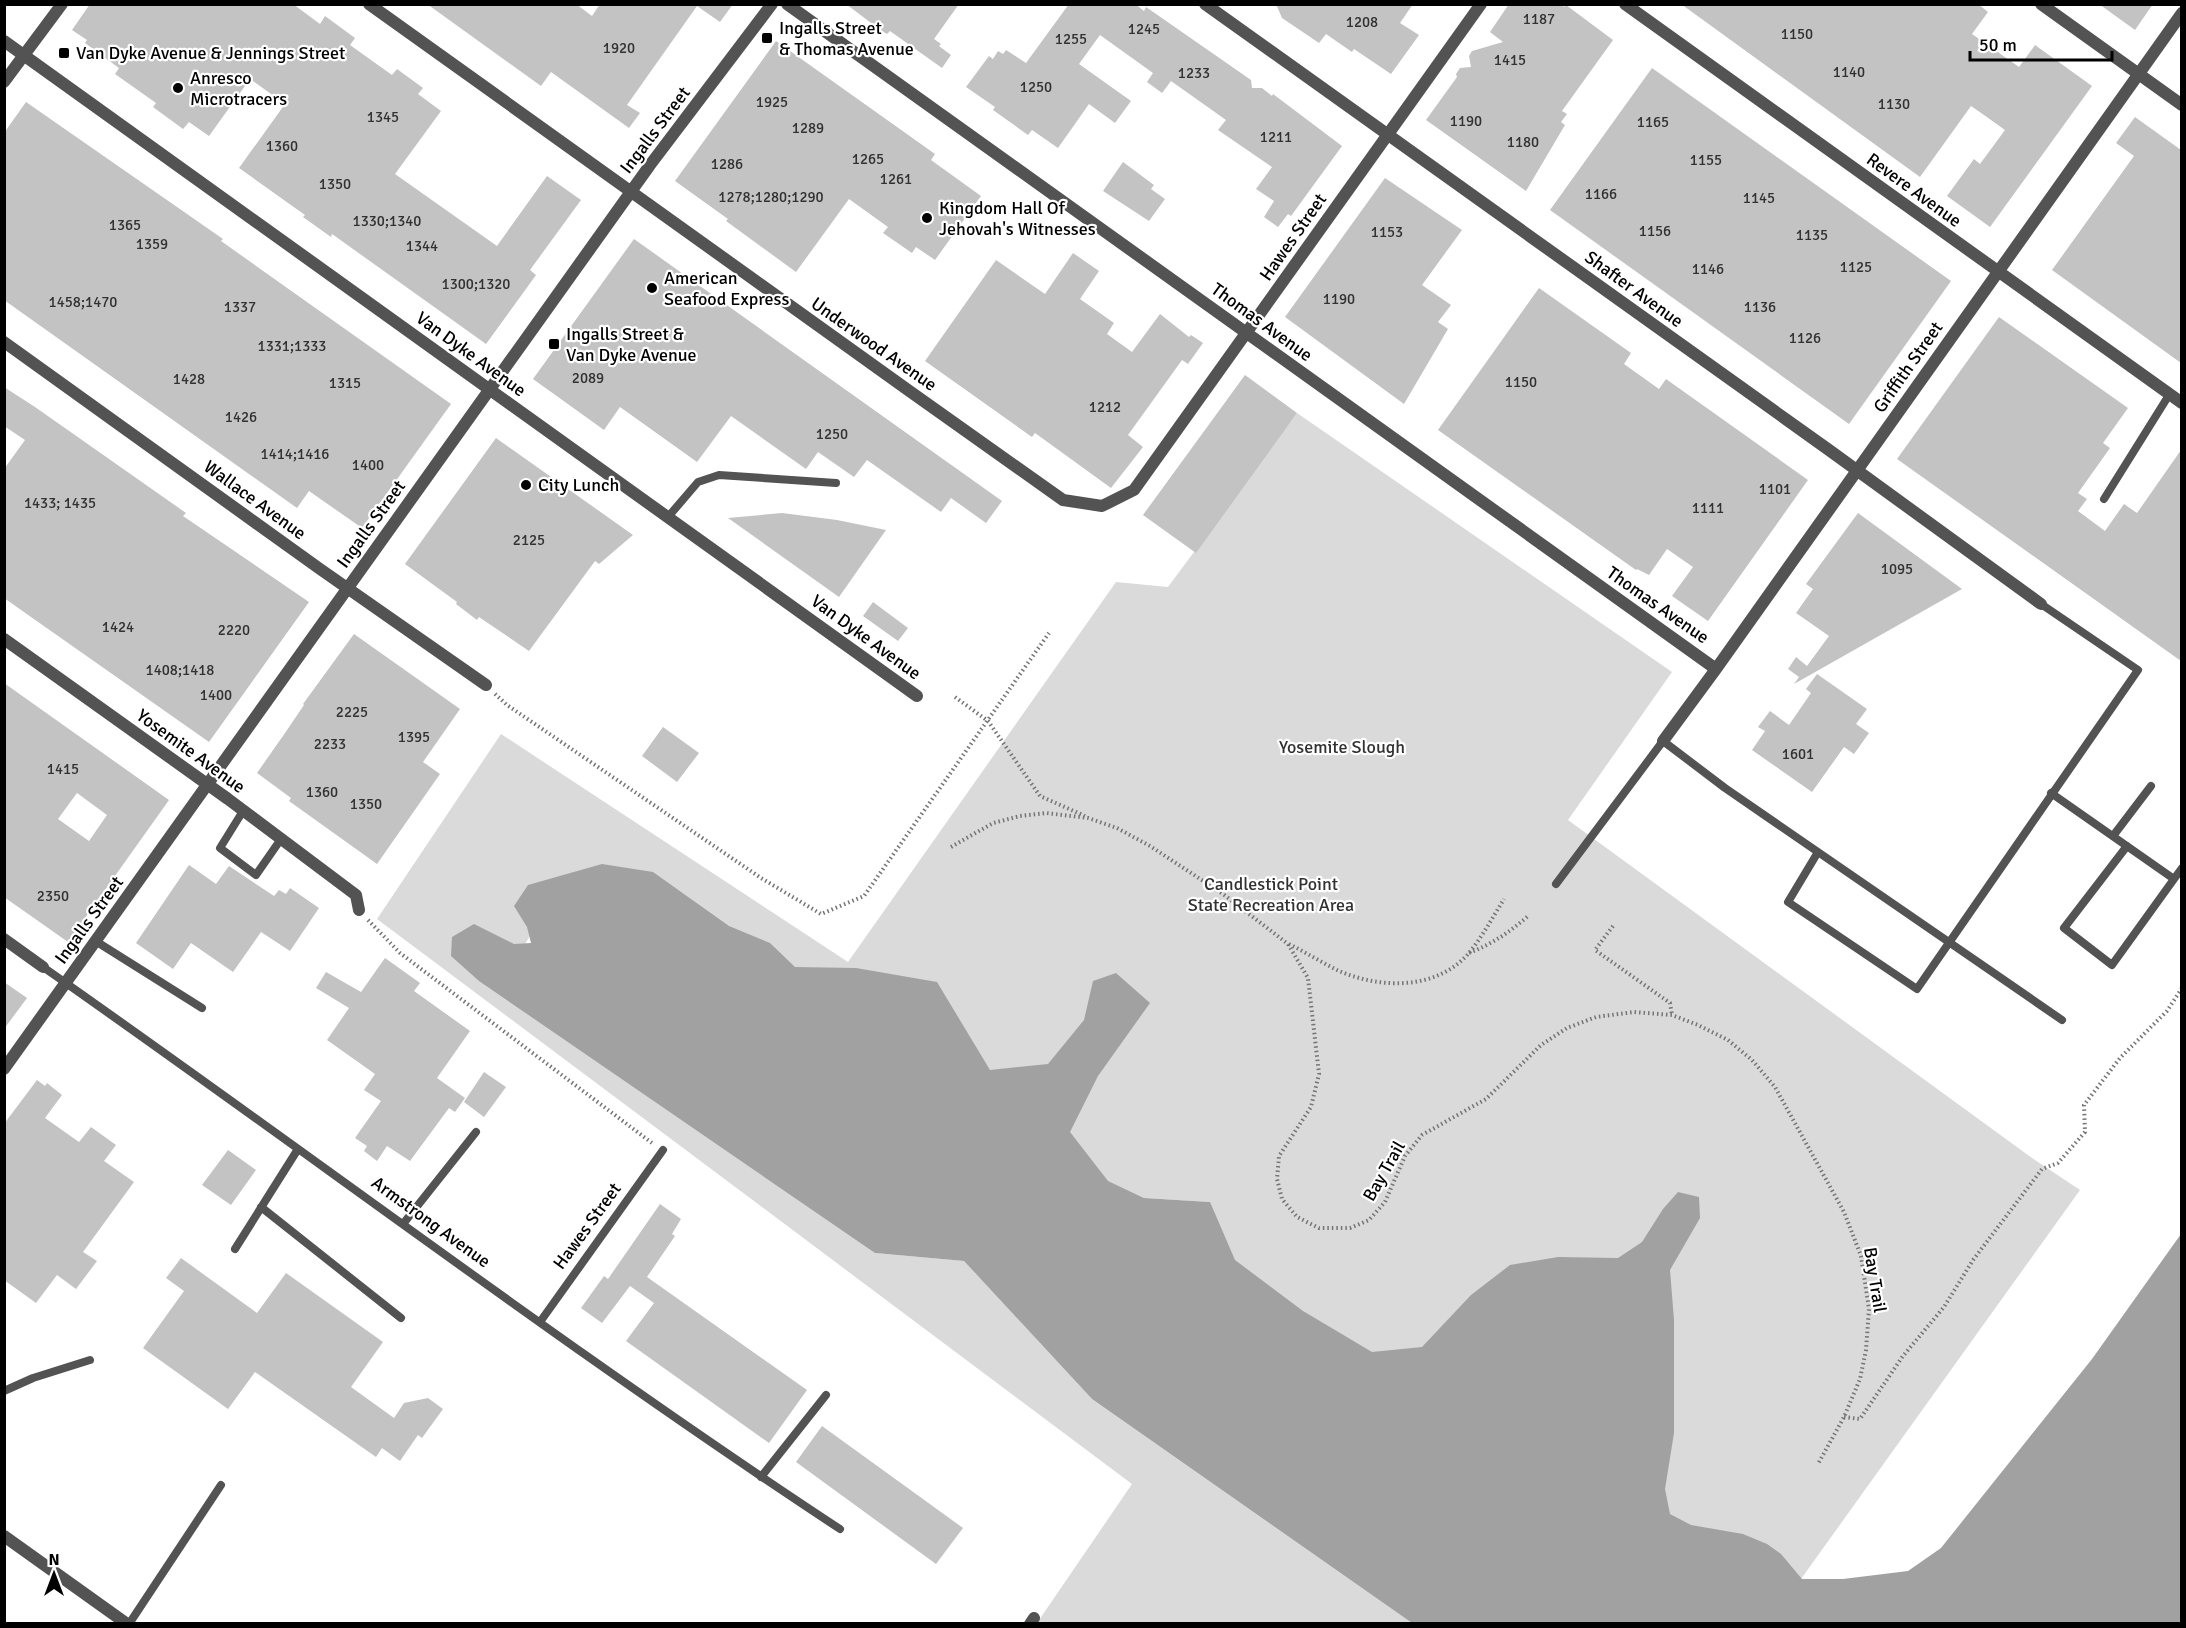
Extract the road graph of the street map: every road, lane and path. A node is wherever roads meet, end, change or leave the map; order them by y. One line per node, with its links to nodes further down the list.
1 (62, 4): 11 (street)
2 (369, 4): 16 (street, Underwood Avenue)
3 (772, 4): 16 (street, Ingalls Street)
4 (787, 4): 18 (street, Thomas Avenue)
5 (1205, 4): 15 (street, Shafter Avenue)
6 (1481, 4): 15 (street, Hawes Street)
7 (1625, 4): 17 (street, Revere Avenue)
8 (2041, 4): 12 (street)
9 (2181, 13): 12 (street, Griffith Street)
10 (4, 41): 11 (street, Van Dyke Avenue)
11 (25, 56): 13 (street); 20 (street, Van Dyke Avenue)
12 (2138, 74): 14 (street); 17 (street, Griffith Street)
13 (4, 81)
14 (2181, 105)
15 (1388, 135): 18 (street, Hawes Street); 23 (street, Shafter Avenue)
16 (631, 191): 20 (street, Ingalls Street); 26 (street, Underwood Avenue)
17 (1998, 272): 21 (street, Revere Avenue); 23 (street, Griffith Street)
18 (1247, 333): 26 (street, Hawes Street); 32 (street, Thomas Avenue)
19 (4, 342): 28 (street, Wallace Avenue)
20 (490, 390): 27 (street, Van Dyke Avenue); 28 (street, Ingalls Street)
21 (2169, 394): 22 (street, Revere Avenue); 25 (lane)
22 (2181, 403)
23 (1857, 470): 29 (street, Shafter Avenue); 32 (street, Griffith Street)
24 (836, 483): 27 (lane)
25 (2104, 499)
26 (1102, 506)
27 (668, 517): 34 (street, Van Dyke Avenue)
28 (347, 587): 33 (street, Wallace Avenue); 38 (street, Ingalls Street)
29 (2041, 604): 40 (lane)
30 (1049, 633): 36 (path)
31 (4, 639): 38 (street, Yosemite Avenue)
32 (1716, 669): 37 (street, Griffith Street)
33 (486, 685): 36 (path)
34 (917, 696)
35 (955, 697): 36 (path)
36 (988, 721): 42 (path)
37 (1663, 741): 47 (lane); 50 (lane)
38 (207, 785): 41 (street, Yosemite Avenue); 56 (street, Ingalls Street)
39 (2151, 786): 43 (lane)
40 (2051, 793): 43 (lane); 57 (lane)
41 (243, 811): 44 (street, Yosemite Avenue); 44 (lane)
42 (1088, 818): 46 (path, Bay Trail); 58 (path, Bay Trail)
43 (2113, 836): 45 (lane)
44 (281, 839): 52 (street, Yosemite Avenue)
45 (2127, 846): 49 (lane); 49 (lane)
46 (951, 847)
47 (1818, 852): 57 (lane); 57 (lane)
48 (2181, 868): 49 (lane)
49 (2174, 879)
50 (1556, 884)
51 (1504, 899): 59 (path)
52 (359, 910): 69 (path)
53 (1528, 916): 59 (path)
54 (1613, 926): 64 (path)
55 (4, 939): 60 (street, Armstrong Avenue)
56 (97, 942): 61 (street, Ingalls Street); 63 (lane)
57 (1949, 942): 65 (lane)
58 (1288, 944): 59 (path); 64 (path, Bay Trail)
59 (1468, 953)
60 (43, 967): 61 (lane, Armstrong Avenue)
61 (66, 983): 66 (street, Ingalls Street); 68 (lane, Armstrong Avenue)
62 (2181, 988): 78 (path)
63 (202, 1008)
64 (1672, 1015): 78 (path, Bay Trail)
65 (2062, 1020)
66 (4, 1069)
67 (476, 1132): 71 (lane)
68 (298, 1149): 70 (lane); 71 (lane, Armstrong Avenue)
69 (663, 1150): 74 (lane, Hawes Street)
70 (261, 1207): 72 (lane); 73 (lane)
71 (403, 1224): 74 (lane, Armstrong Avenue)
72 (235, 1249)
73 (401, 1318)
74 (540, 1322): 80 (lane, Armstrong Avenue)
75 (90, 1360): 76 (lane)
76 (4, 1391)
77 (826, 1395): 80 (lane)
78 (1844, 1417): 79 (path, Bay Trail)
79 (1818, 1464)
80 (761, 1477): 82 (lane, Armstrong Avenue)
81 (221, 1485): 84 (lane)
82 (840, 1529)
83 (4, 1536): 84 (street)
84 (128, 1623)

